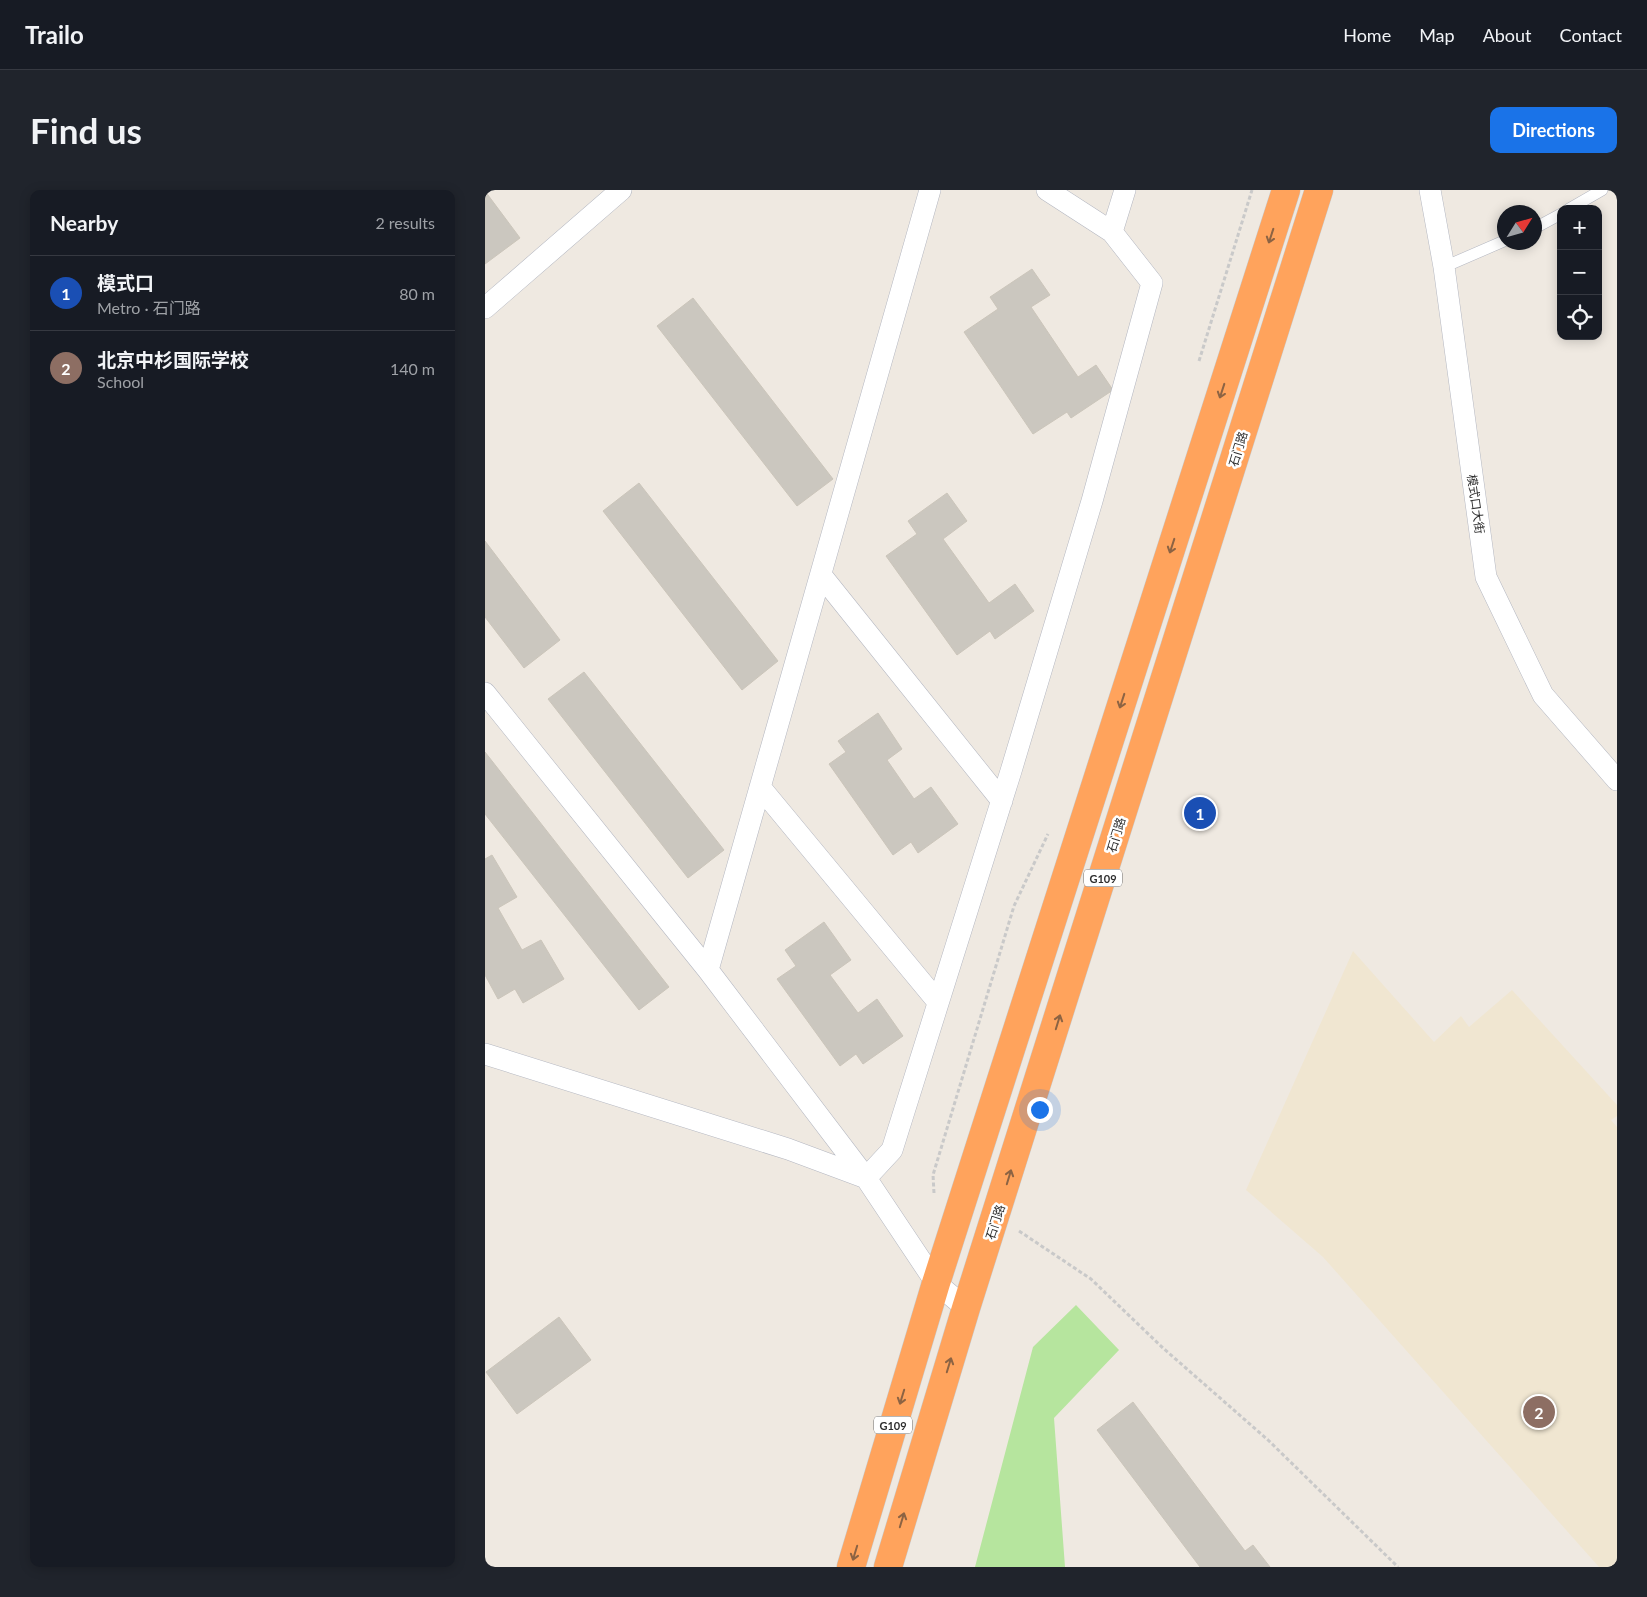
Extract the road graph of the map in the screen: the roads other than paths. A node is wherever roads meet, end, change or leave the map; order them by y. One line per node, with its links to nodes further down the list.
1 (621, 190): 15 (street)
2 (930, 190): 16 (street)
3 (1047, 190): 12 (street)
4 (1125, 190): 12 (street)
5 (1286, 190): 25 (highway, G109, one-way to 25)
6 (1319, 190): 26 (highway, 石门路 / G109, one-way to 6)
7 (1430, 190): 14 (street, 模式口大街)
8 (1602, 190): 9 (lane)
9 (1576, 205)
10 (1557, 216): 11 (lane)
11 (1542, 224)
12 (1112, 232): 20 (street)
13 (1497, 244): 14 (lane)
14 (1444, 267): 18 (street, 模式口大街)
15 (485, 308)
16 (821, 575): 19 (street); 20 (street)
17 (485, 693): 21 (street)
18 (1617, 780)
19 (760, 787): 21 (street); 22 (street)
20 (1002, 802): 22 (street)
21 (709, 970): 24 (street)
22 (938, 1002): 24 (street)
23 (485, 1054): 24 (street)
24 (866, 1178): 25 (street)
25 (936, 1283): 26 (street); 27 (highway, G109, one-way to 27)
26 (966, 1308): 28 (highway, 石门路 / G109, one-way to 26)
27 (851, 1567)
28 (888, 1567)

